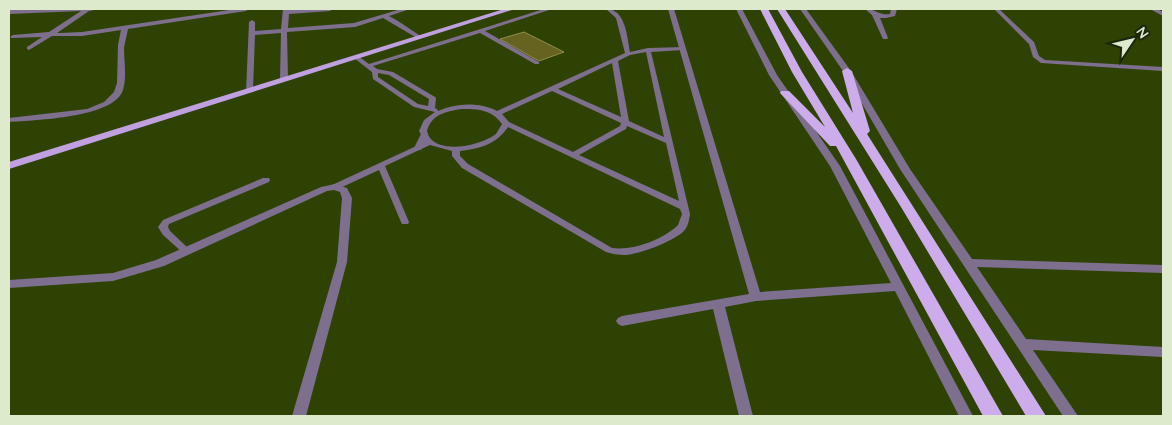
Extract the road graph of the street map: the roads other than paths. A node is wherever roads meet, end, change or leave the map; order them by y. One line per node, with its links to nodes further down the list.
1 (89, 9): 2 (street); 20 (street); 29 (street)
2 (97, 9)
3 (246, 9): 18 (street)
4 (330, 9): 19 (street)
5 (408, 9): 21 (street)
6 (511, 9): 31 (main road)
7 (549, 9): 27 (lane)
8 (608, 9): 36 (lane)
9 (670, 9): 34 (street)
10 (740, 9): 46 (street)
11 (764, 9): 59 (highway)
12 (781, 9): 55 (highway)
13 (803, 9): 42 (street)
14 (868, 9): 22 (street)
15 (894, 9): 22 (street)
16 (996, 9): 41 (lane)
17 (1153, 9): 23 (street)
18 (228, 10): 25 (street)
19 (286, 10): 26 (street)
20 (9, 12)
21 (381, 14): 26 (street); 31 (street)
22 (875, 14): 32 (street)
23 (1163, 14)
24 (252, 22): 28 (street)
25 (125, 28): 29 (street); 50 (street)
26 (284, 31): 28 (street); 43 (street)
27 (481, 31): 39 (lane); 40 (lane)
28 (251, 33): 45 (street)
29 (51, 34): 30 (street); 33 (street)
30 (13, 36)
31 (419, 37): 37 (main road)
32 (885, 38)
33 (29, 48)
34 (683, 48): 35 (lane); 71 (street)
35 (648, 50): 36 (lane); 54 (lane)
36 (628, 54): 38 (lane)
37 (356, 57): 40 (lane); 43 (main road)
38 (615, 61): 44 (lane); 51 (lane)
39 (537, 62)
40 (372, 68): 47 (lane); 47 (lane)
41 (1163, 69)
42 (848, 71): 55 (highway); 67 (street)
43 (284, 79): 45 (main road)
44 (553, 88): 49 (lane); 51 (lane)
45 (249, 90): 60 (main road)
46 (785, 93): 59 (highway); 70 (street)
47 (431, 108): 48 (lane)
48 (440, 112): 49 (lane); 53 (lane)
49 (499, 113): 52 (lane)
50 (9, 120)
51 (625, 121): 54 (lane); 58 (lane)
52 (506, 124): 57 (lane); 58 (lane)
53 (428, 139): 56 (street); 57 (lane)
54 (669, 142): 64 (lane)
55 (868, 146): 80 (highway)
56 (418, 148): 61 (lane)
57 (456, 149): 64 (lane)
58 (573, 155): 64 (lane)
59 (850, 159): 79 (highway)
60 (9, 166)
61 (381, 166): 63 (lane); 65 (lane)
62 (266, 180): 66 (lane)
63 (335, 187): 66 (street); 76 (street)
64 (684, 207)
65 (405, 222)
66 (186, 251): 69 (street)
67 (968, 263): 68 (street); 74 (street)
68 (1163, 269)
69 (9, 284)
70 (898, 287): 71 (street); 78 (street)
71 (756, 297): 72 (street)
72 (718, 304): 73 (street); 77 (street)
73 (622, 321)
74 (1022, 344): 75 (street); 81 (street)
75 (1163, 352)
76 (299, 416)
77 (746, 416)
78 (966, 416)
79 (994, 416)
80 (1036, 416)
81 (1071, 416)

